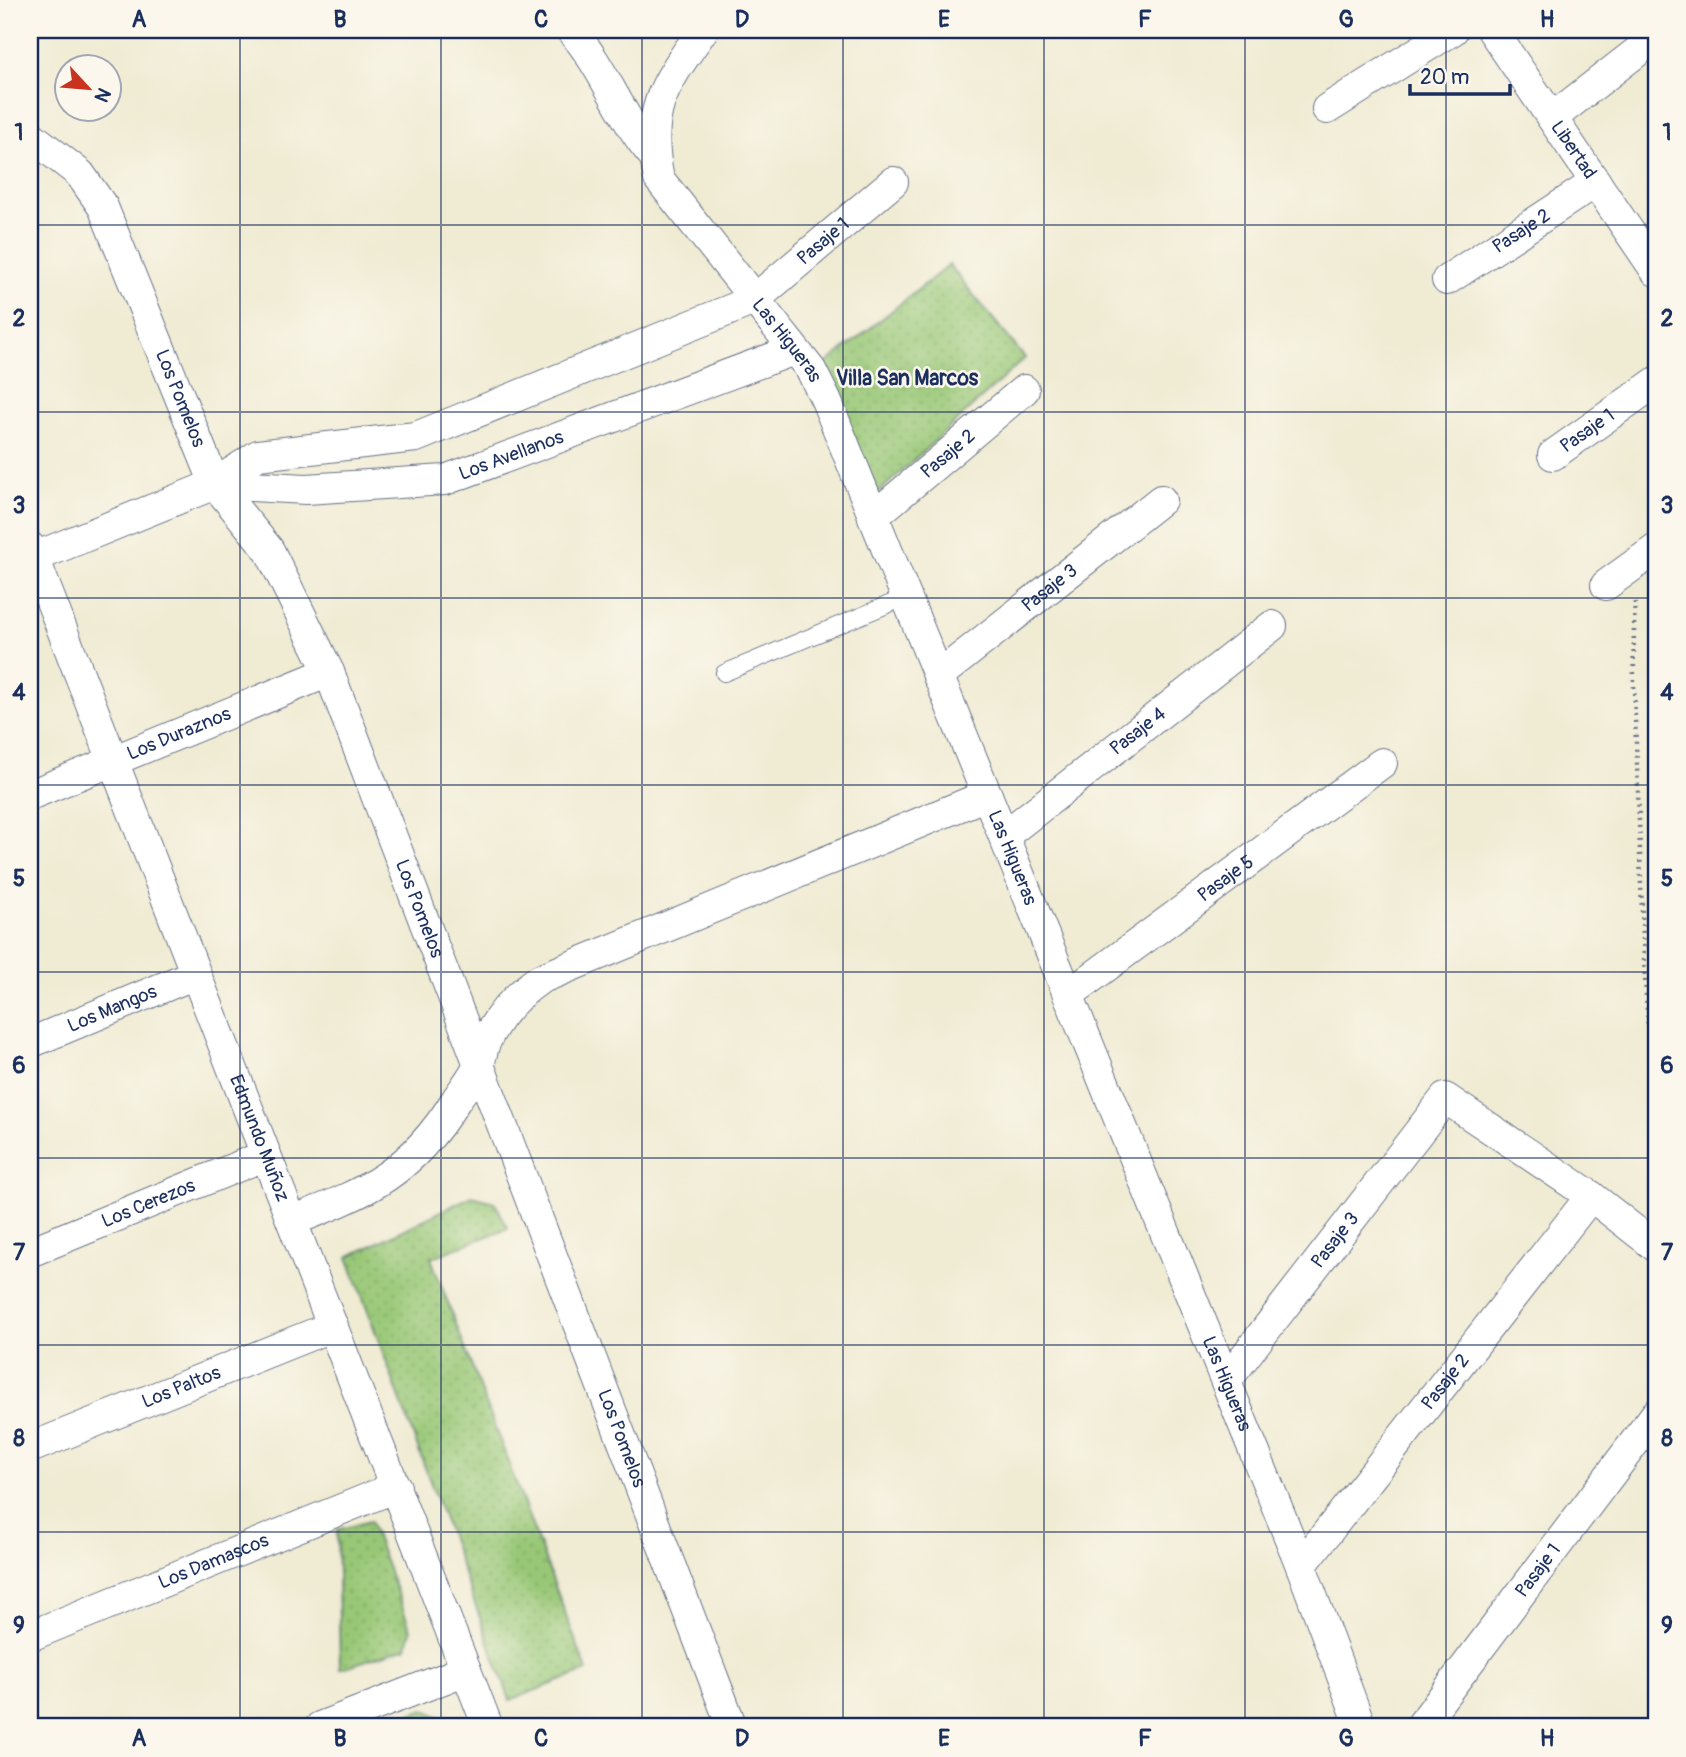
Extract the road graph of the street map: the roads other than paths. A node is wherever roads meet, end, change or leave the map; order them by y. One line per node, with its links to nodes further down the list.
1 (571, 30): 9 (street)
2 (703, 30): 9 (street, Las Higueras)
3 (1453, 30): 6 (street)
4 (1492, 30): 7 (street, Libertad)
5 (1656, 37): 7 (street)
6 (1327, 109)
7 (1552, 118): 11 (street, Libertad)
8 (30, 135): 19 (street, Los Pomelos)
9 (654, 156): 14 (street, Las Higueras)
10 (893, 182): 14 (street, Pasaje 1)
11 (1596, 182): 12 (street, Libertad); 13 (street, Pasaje 2)
12 (1656, 271)
13 (1447, 280)
14 (754, 300): 15 (street, Las Higueras); 19 (street, Los Avellanos)
15 (794, 350): 19 (street, Los Avellanos); 21 (street, Las Higueras)
16 (1656, 382): 18 (street, Pasaje 1)
17 (1024, 390): 21 (street, Pasaje 2)
18 (1553, 455)
19 (215, 484): 22 (street, Los Avellanos); 27 (street, Los Pomelos)
20 (1161, 500): 29 (street, Pasaje 3)
21 (873, 517): 25 (street, Las Higueras)
22 (31, 554): 30 (street, Edmundo Muñoz)
23 (1647, 555): 24 (street)
24 (1606, 585)
25 (906, 597): 28 (lane); 29 (street, Las Higueras)
26 (1272, 626): 34 (street, Pasaje 4)
27 (330, 672): 30 (street, Los Duraznos); 38 (street, Los Pomelos)
28 (724, 673)
29 (938, 676): 33 (street, Las Higueras)
30 (112, 761): 32 (street, Los Duraznos); 35 (street, Edmundo Muñoz)
31 (1382, 763): 36 (street, Pasaje 5)
32 (30, 794)
33 (987, 795): 34 (street, Las Higueras); 38 (street)
34 (1004, 836): 36 (street, Las Higueras)
35 (195, 974): 37 (street, Los Mangos); 39 (street, Edmundo Muñoz)
36 (1068, 995): 45 (street, Las Higueras)
37 (30, 1043)
38 (479, 1064): 41 (street); 54 (street, Los Pomelos)
39 (266, 1155): 41 (street, Edmundo Muñoz); 43 (street, Los Cerezos)
40 (1591, 1196): 42 (street); 45 (street, Pasaje 3); 49 (street, Pasaje 2)
41 (292, 1222): 44 (street, Edmundo Muñoz)
42 (1656, 1247)
43 (30, 1252)
44 (333, 1326): 47 (street, Los Paltos); 48 (street, Edmundo Muñoz)
45 (1226, 1381): 49 (street, Las Higueras)
46 (1656, 1414): 56 (street, Pasaje 1)
47 (30, 1448)
48 (396, 1487): 50 (street, Los Damascos); 51 (street, Edmundo Muñoz)
49 (1301, 1566): 55 (street, Las Higueras)
50 (30, 1636)
51 (466, 1670): 52 (street); 53 (street, Edmundo Muñoz)
52 (320, 1727)
53 (488, 1727)
54 (732, 1727)
55 (1362, 1727)
56 (1420, 1727)

